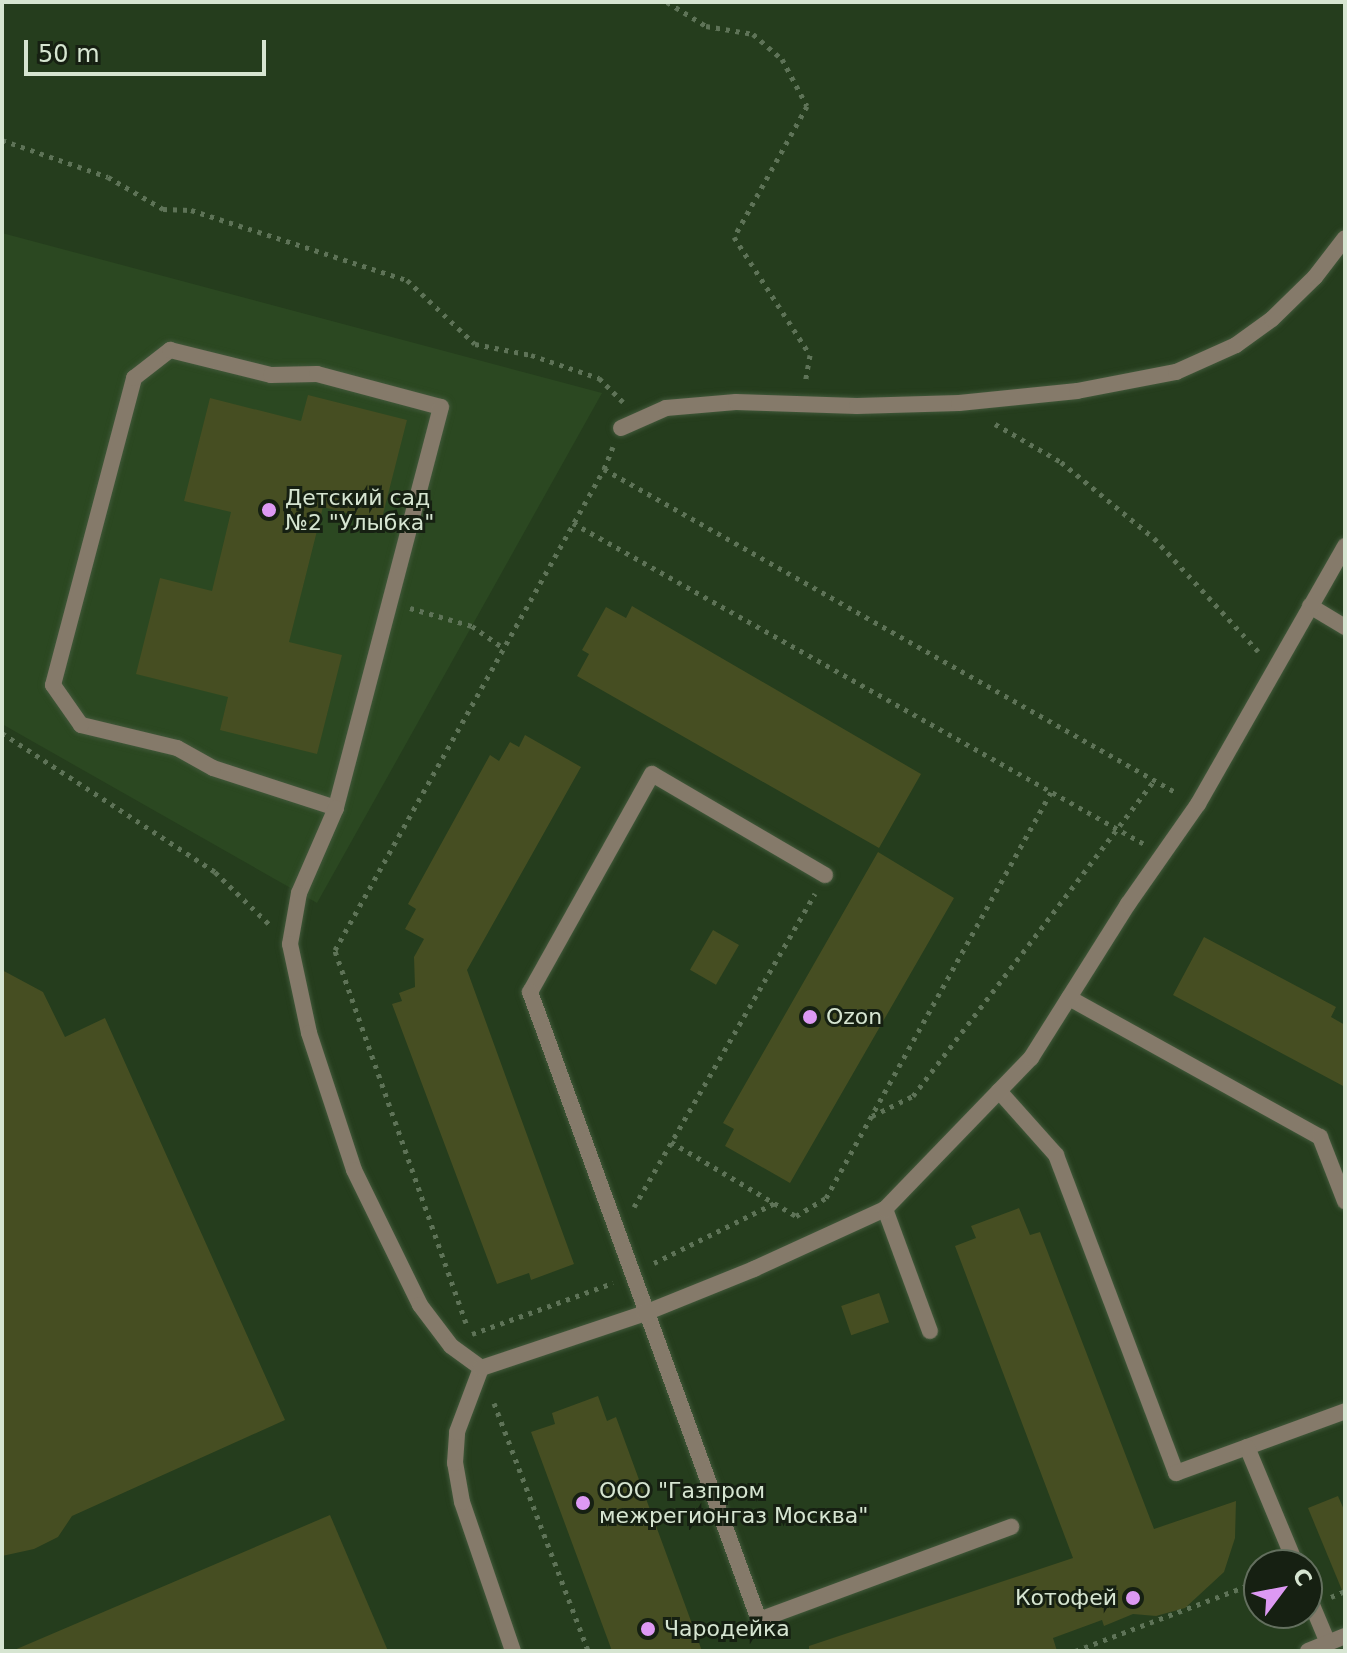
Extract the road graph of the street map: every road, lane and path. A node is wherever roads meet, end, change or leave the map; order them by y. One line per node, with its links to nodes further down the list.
1 (667, 2): 5 (path)
2 (2, 140): 6 (path)
3 (1345, 238): 4 (lane)
4 (959, 403): 5 (lane); 14 (path)
5 (802, 404): 6 (lane)
6 (641, 419): 7 (lane)
7 (621, 428)
8 (573, 523): 17 (path)
9 (1345, 546): 11 (lane)
10 (391, 603): 13 (path); 18 (lane); 18 (lane)
11 (1310, 606): 12 (lane); 14 (lane)
12 (1345, 627)
13 (504, 648)
14 (1274, 667): 20 (lane)
15 (2, 733): 22 (path)
16 (1155, 780): 19 (path)
17 (1051, 792): 19 (path); 25 (path)
18 (336, 808): 22 (lane)
19 (1118, 829): 20 (path); 25 (path)
20 (1163, 854): 23 (lane)
21 (825, 875): 26 (path); 30 (lane)
22 (290, 944): 34 (lane)
23 (1069, 998): 24 (lane); 27 (lane)
24 (999, 1091): 29 (lane); 37 (lane)
25 (872, 1116): 28 (path)
26 (671, 1142): 28 (path); 30 (path)
27 (1345, 1201)
28 (775, 1203): 31 (path)
29 (885, 1209): 32 (lane); 33 (lane)
30 (618, 1234): 31 (lane)
31 (632, 1276): 32 (lane)
32 (645, 1313): 34 (lane); 38 (lane)
33 (930, 1331)
34 (481, 1368): 44 (lane)
35 (494, 1403): 45 (path)
36 (1345, 1411): 37 (lane)
37 (1247, 1447): 39 (lane)
38 (1011, 1527)
39 (1289, 1549)
40 (1243, 1588): 46 (path)
41 (1322, 1629): 43 (lane)
42 (1345, 1636): 43 (lane)
43 (1328, 1643): 47 (lane)
44 (513, 1651)
45 (588, 1651)
46 (1075, 1651)
47 (1308, 1651)

